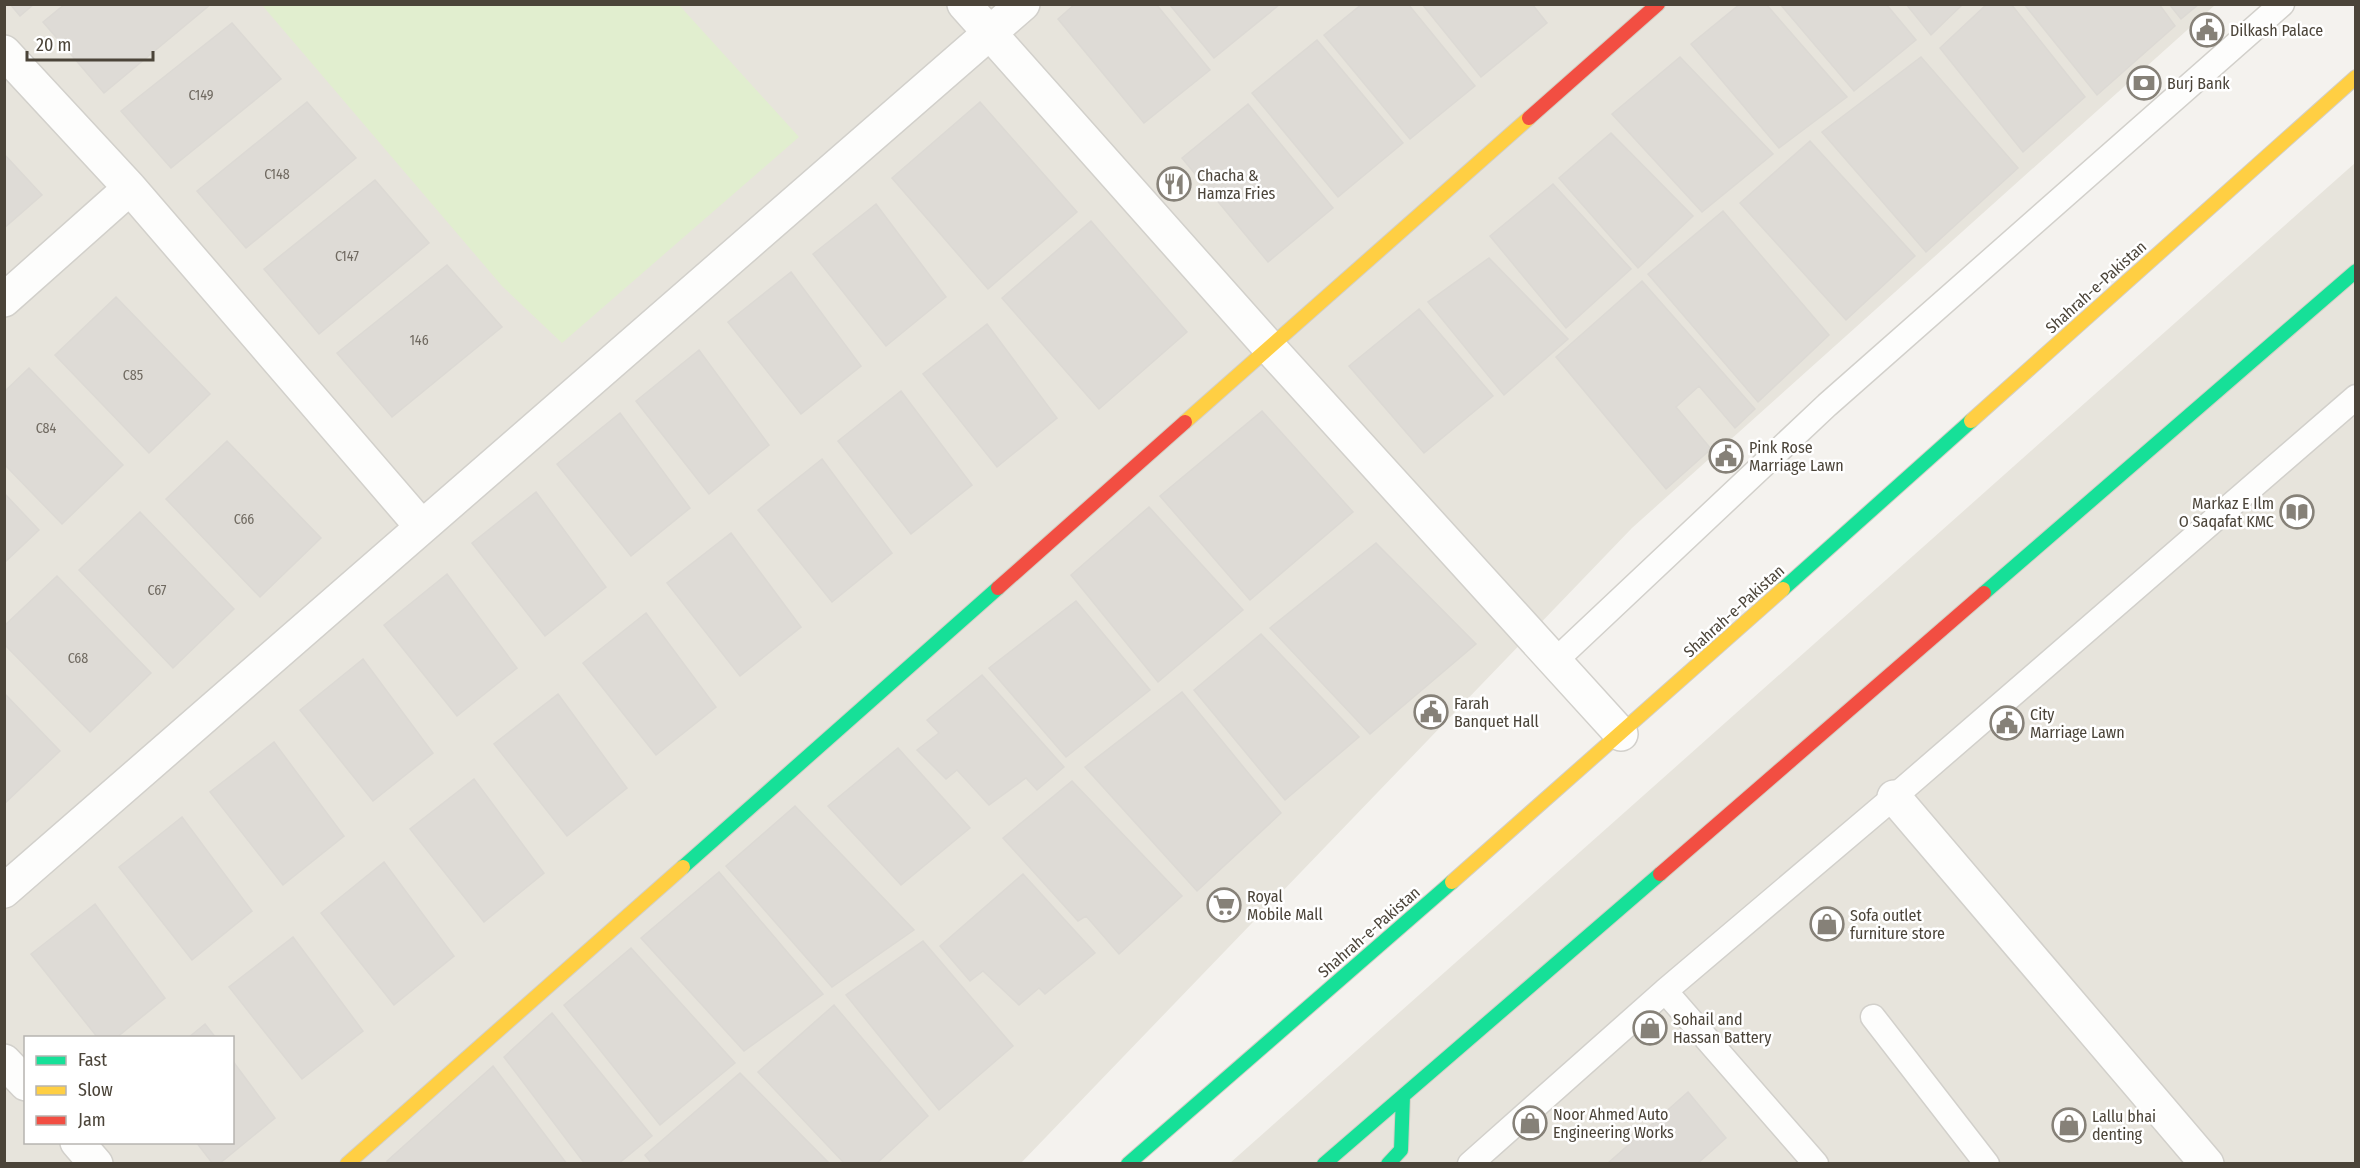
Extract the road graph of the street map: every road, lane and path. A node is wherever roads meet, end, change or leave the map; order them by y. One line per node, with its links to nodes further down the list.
1 (964, 4): 5 (street)
2 (1023, 4): 5 (street)
3 (1658, 4): 11 (main road)
4 (2282, 4): 14 (lane)
5 (989, 34): 11 (street); 13 (street)
6 (4, 52): 8 (street)
7 (2355, 77): 15 (main road, Shahrah-e-Pakistan)
8 (130, 188): 10 (street); 13 (street)
9 (2355, 271): 22 (main road)
10 (4, 300)
11 (1269, 347): 14 (street); 26 (main road)
12 (2355, 397): 16 (lane)
13 (422, 527): 17 (street)
14 (1555, 661): 15 (street)
15 (1621, 734): 24 (main road, Shahrah-e-Pakistan)
16 (1894, 796): 18 (lane); 33 (street)
17 (4, 891)
18 (1665, 991): 30 (lane); 31 (lane)
19 (1873, 1017): 32 (lane)
20 (4, 1061): 21 (street)
21 (24, 1082)
22 (1403, 1096): 28 (main road); 29 (main road)
23 (78, 1144): 25 (street)
24 (1130, 1162): 27 (main road)
25 (96, 1164)
26 (346, 1164)
27 (1114, 1164)
28 (1324, 1164)
29 (1388, 1164)
30 (1470, 1164)
31 (1816, 1164)
32 (1987, 1164)
33 (2207, 1164)

